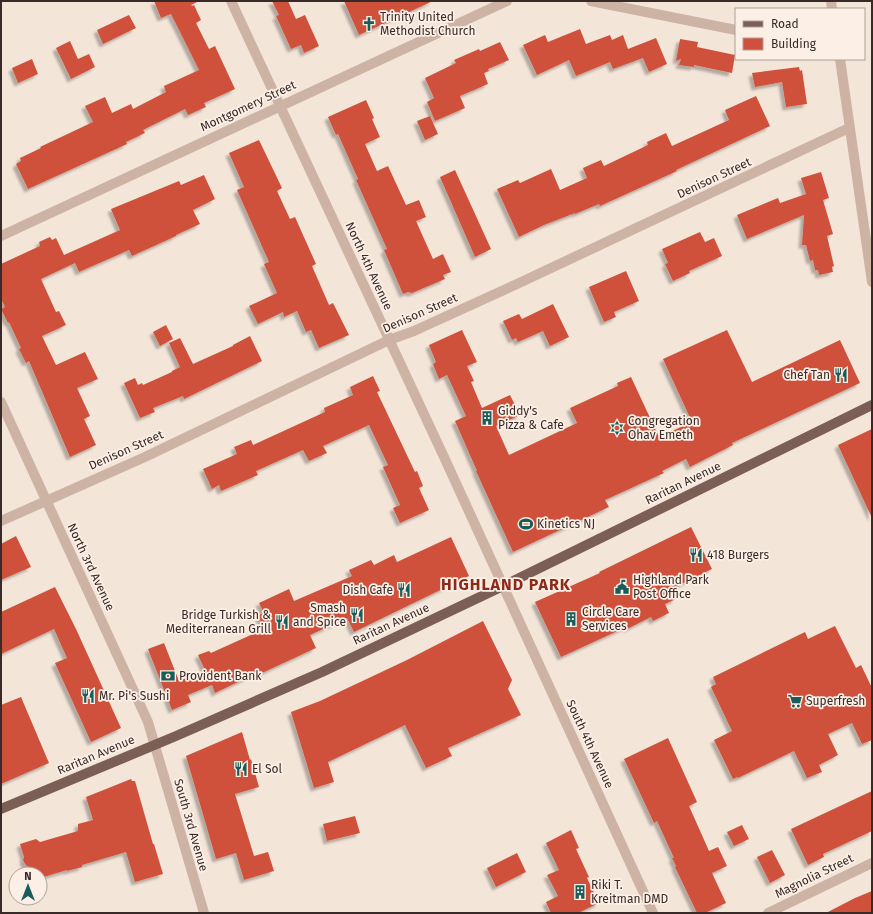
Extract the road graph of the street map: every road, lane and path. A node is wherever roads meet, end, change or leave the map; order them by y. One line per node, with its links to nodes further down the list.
1 (231, 1): 6 (street, North 4th Avenue)
2 (507, 1): 6 (street, Montgomery Street)
3 (591, 1): 4 (street)
4 (735, 30)
5 (840, 60): 7 (street)
6 (280, 106): 8 (street, Montgomery Street); 10 (street, North 4th Avenue)
7 (850, 128): 9 (street); 10 (street, Denison Street)
8 (1, 236)
9 (872, 282)
10 (389, 340): 13 (street, Denison Street); 15 (street, North 4th Avenue)
11 (1, 402): 13 (street, North 3rd Avenue)
12 (872, 405): 15 (main road, Raritan Avenue)
13 (46, 500): 14 (street, Denison Street); 16 (street, North 3rd Avenue)
14 (1, 521)
15 (503, 586): 16 (main road, Raritan Avenue); 20 (street, South 4th Avenue)
16 (154, 745): 17 (main road, Raritan Avenue); 19 (street, South 3rd Avenue)
17 (1, 809)
18 (872, 863): 21 (street, Magnolia Street)
19 (204, 913)
20 (653, 913)
21 (768, 913)

